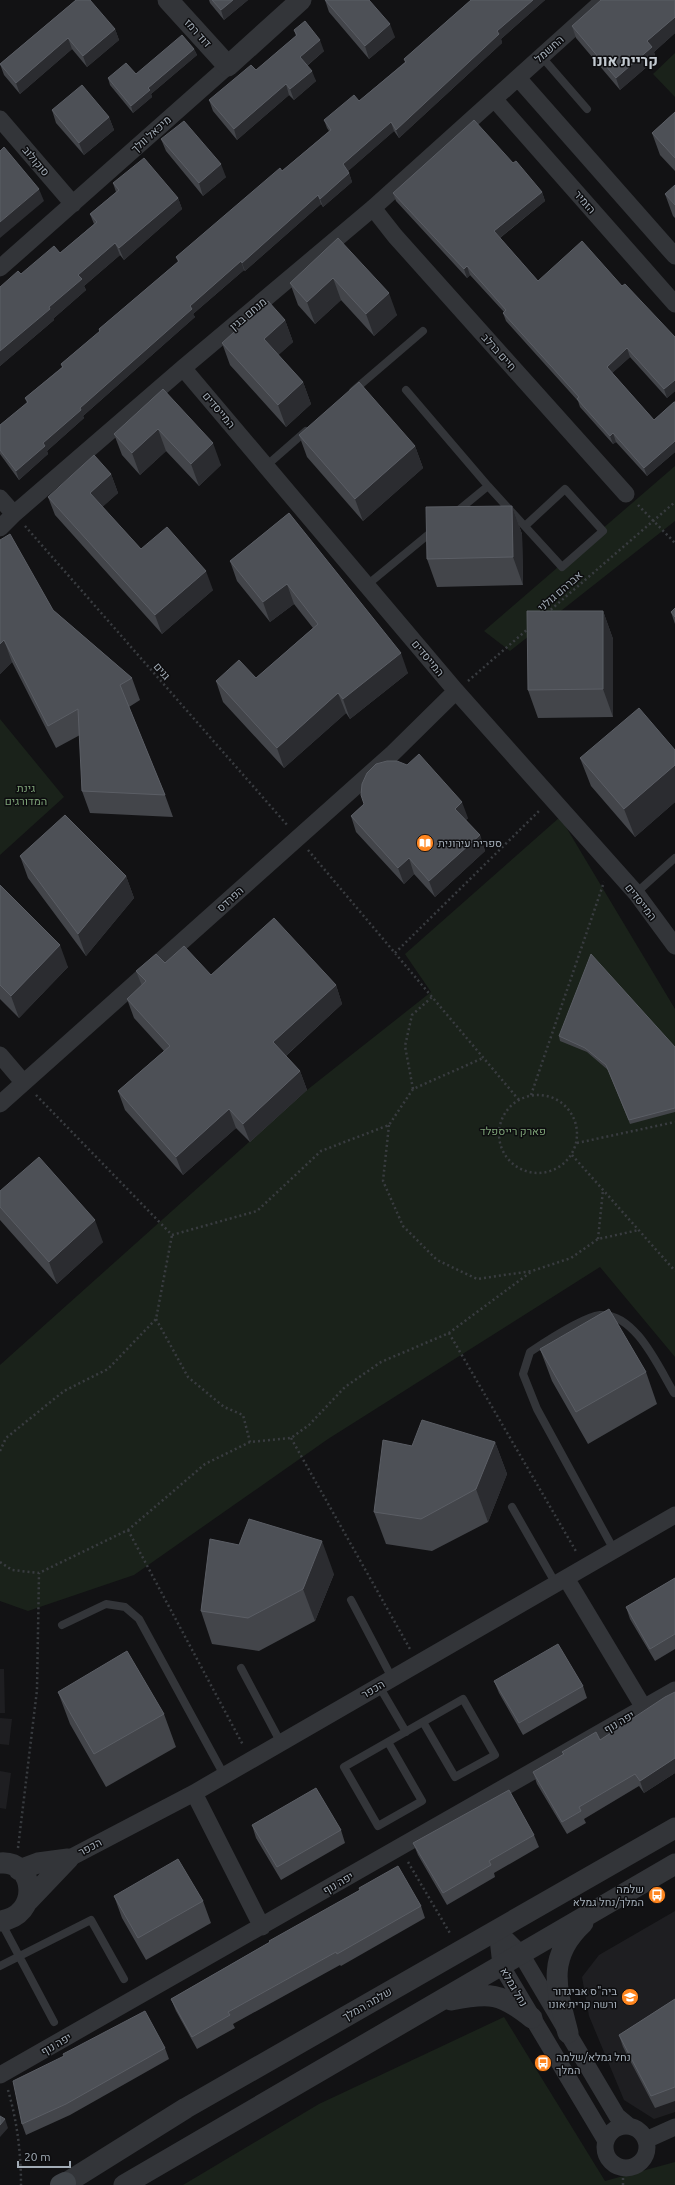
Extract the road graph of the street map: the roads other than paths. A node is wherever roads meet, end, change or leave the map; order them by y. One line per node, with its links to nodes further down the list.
1 (168, 0): 5 (street, דוד רמז)
2 (301, 0): 5 (street, מיכאל וולך)
3 (604, 0): 4 (street, החשמל)
4 (541, 56): 6 (street, החשמל); 8 (lane)
5 (228, 66): 10 (street, מיכאל וולך)
6 (518, 78): 7 (street, החשמל); 12 (street)
7 (495, 100): 11 (street, מנחם בגין); 14 (street, הזמיר)
8 (587, 109)
9 (0, 119): 10 (street, סוקולוב)
10 (72, 204): 13 (street, מיכאל וולך)
11 (373, 208): 16 (street, מנחם בגין); 22 (street, חיים ברלב)
12 (675, 256)
13 (0, 268)
14 (675, 304)
15 (423, 331): 18 (lane)
16 (183, 368): 20 (street, המייסדים); 24 (street, מנחם בגין)
17 (406, 390): 21 (lane)
18 (345, 398)
19 (314, 424): 20 (lane)
20 (266, 466): 27 (street, המייסדים)
21 (488, 486): 25 (lane); 27 (lane)
22 (626, 494)
23 (0, 498): 24 (street)
24 (14, 514): 26 (street, מנחם בגין)
25 (524, 526): 25 (lane)
26 (0, 528)
27 (367, 585): 28 (street, המייסדים)
28 (456, 691): 30 (street, המייסדים); 33 (street, הפרדס)
29 (675, 858): 30 (lane)
30 (636, 893): 31 (street, המייסדים)
31 (675, 946)
32 (0, 1056): 33 (street)
33 (24, 1082): 34 (street, הפרדס)
34 (0, 1104)
35 (674, 1393): 38 (lane)
36 (512, 1507): 39 (lane)
37 (675, 1516): 38 (street, הכפר)
38 (614, 1550): 39 (street, הכפר)
39 (561, 1581): 43 (street, הכפר); 45 (street)
40 (351, 1600): 43 (lane)
41 (62, 1625): 50 (lane)
42 (241, 1668): 48 (lane)
43 (386, 1682): 47 (lane); 48 (street, הכפר)
44 (675, 1690): 45 (street, יפה נוף)
45 (644, 1708): 59 (street, יפה נוף)
46 (423, 1722): 46 (lane); 47 (lane)
47 (406, 1732): 49 (lane)
48 (281, 1742): 50 (street, הכפר)
49 (388, 1742): 49 (lane)
50 (224, 1775): 51 (street, הכפר)
51 (194, 1793): 53 (street, הכפר); 59 (street)
52 (675, 1828): 60 (street, שלמה המלך)
53 (68, 1859): 55 (street, הכפר); 56 (street, הכפר)
54 (675, 1864): 57 (street)
55 (11, 1866): 56 (street)
56 (28, 1901): 58 (street, הכפר)
57 (596, 1911): 61 (street); 69 (street)
58 (0, 1922): 62 (lane)
59 (262, 1927): 70 (street, יפה נוף)
60 (497, 1930): 61 (street, נחל גמלא); 64 (street, נחל גמלא); 76 (street, שלמה המלך)
61 (521, 1954): 64 (street); 69 (street, נחל גמלא)
62 (20, 1957): 63 (lane); 65 (lane); 68 (lane)
63 (0, 1966)
64 (501, 1966): 66 (street); 67 (street, נחל גמלא)
65 (124, 1979)
66 (436, 2003): 67 (street); 77 (street)
67 (532, 2018): 74 (street, נחל גמלא)
68 (54, 2022)
69 (568, 2033): 71 (street, נחל גמלא)
70 (2, 2075)
71 (629, 2126): 73 (street); 74 (street)
72 (675, 2127): 73 (street)
73 (646, 2140): 75 (street)
74 (606, 2141): 75 (street)
75 (623, 2177)
76 (63, 2184)
77 (124, 2185)

